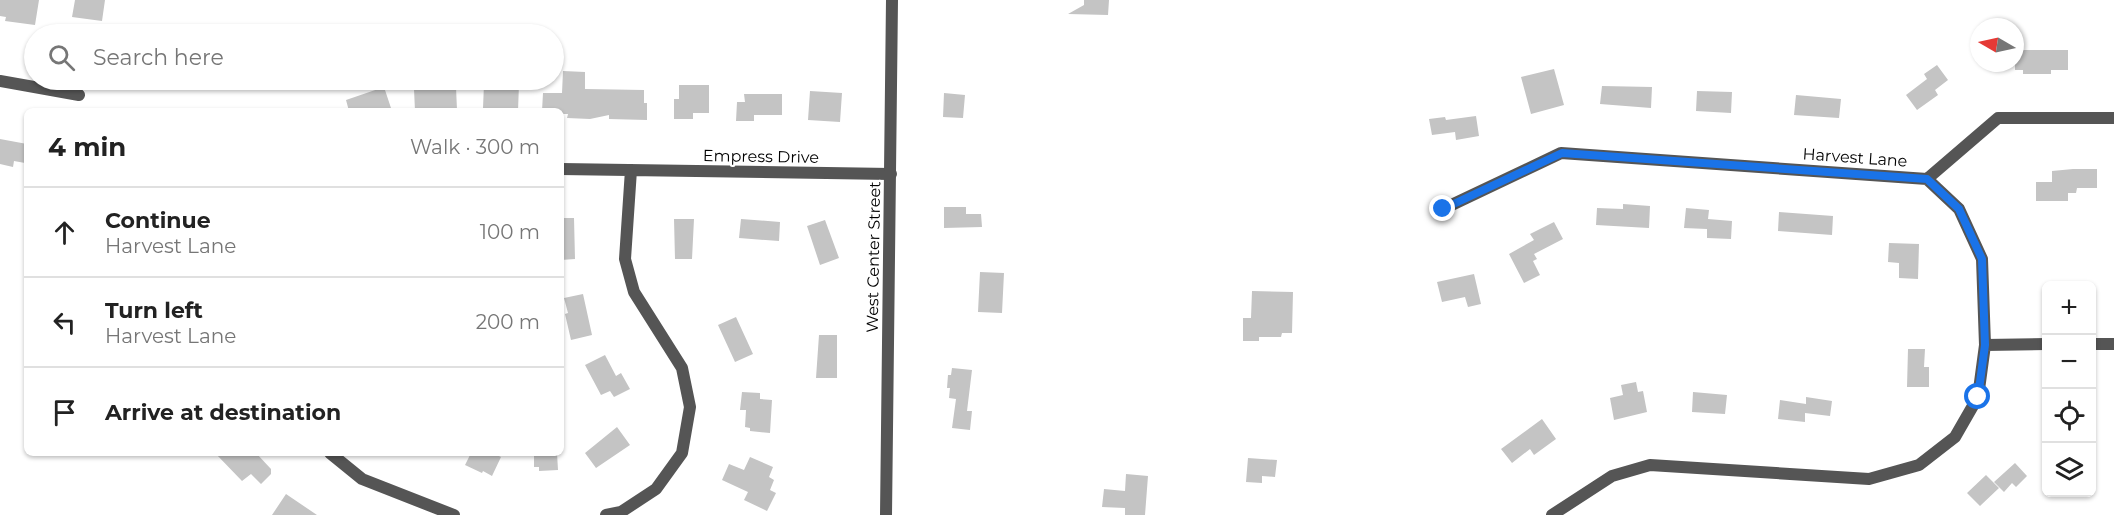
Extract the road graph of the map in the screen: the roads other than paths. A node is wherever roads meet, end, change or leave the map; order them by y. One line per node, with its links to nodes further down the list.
1 (892, 0): 9 (street, West Center Street)
2 (0, 81): 3 (street)
3 (24, 85)
4 (51, 90): 5 (street)
5 (79, 95)
6 (2114, 118): 10 (street)
7 (564, 169): 8 (street, Empress Drive)
8 (631, 170): 9 (street, Empress Drive); 18 (street)
9 (891, 174): 19 (street, West Center Street)
10 (1927, 179): 11 (street, Harvest Lane); 15 (street, Harvest Lane)
11 (1443, 209)
12 (2042, 344): 15 (street)
13 (2096, 344): 14 (street)
14 (2114, 344)
15 (1985, 345): 20 (street, Harvest Lane)
16 (334, 456): 17 (street)
17 (454, 515)
18 (606, 515)
19 (886, 515)
20 (1552, 515)

